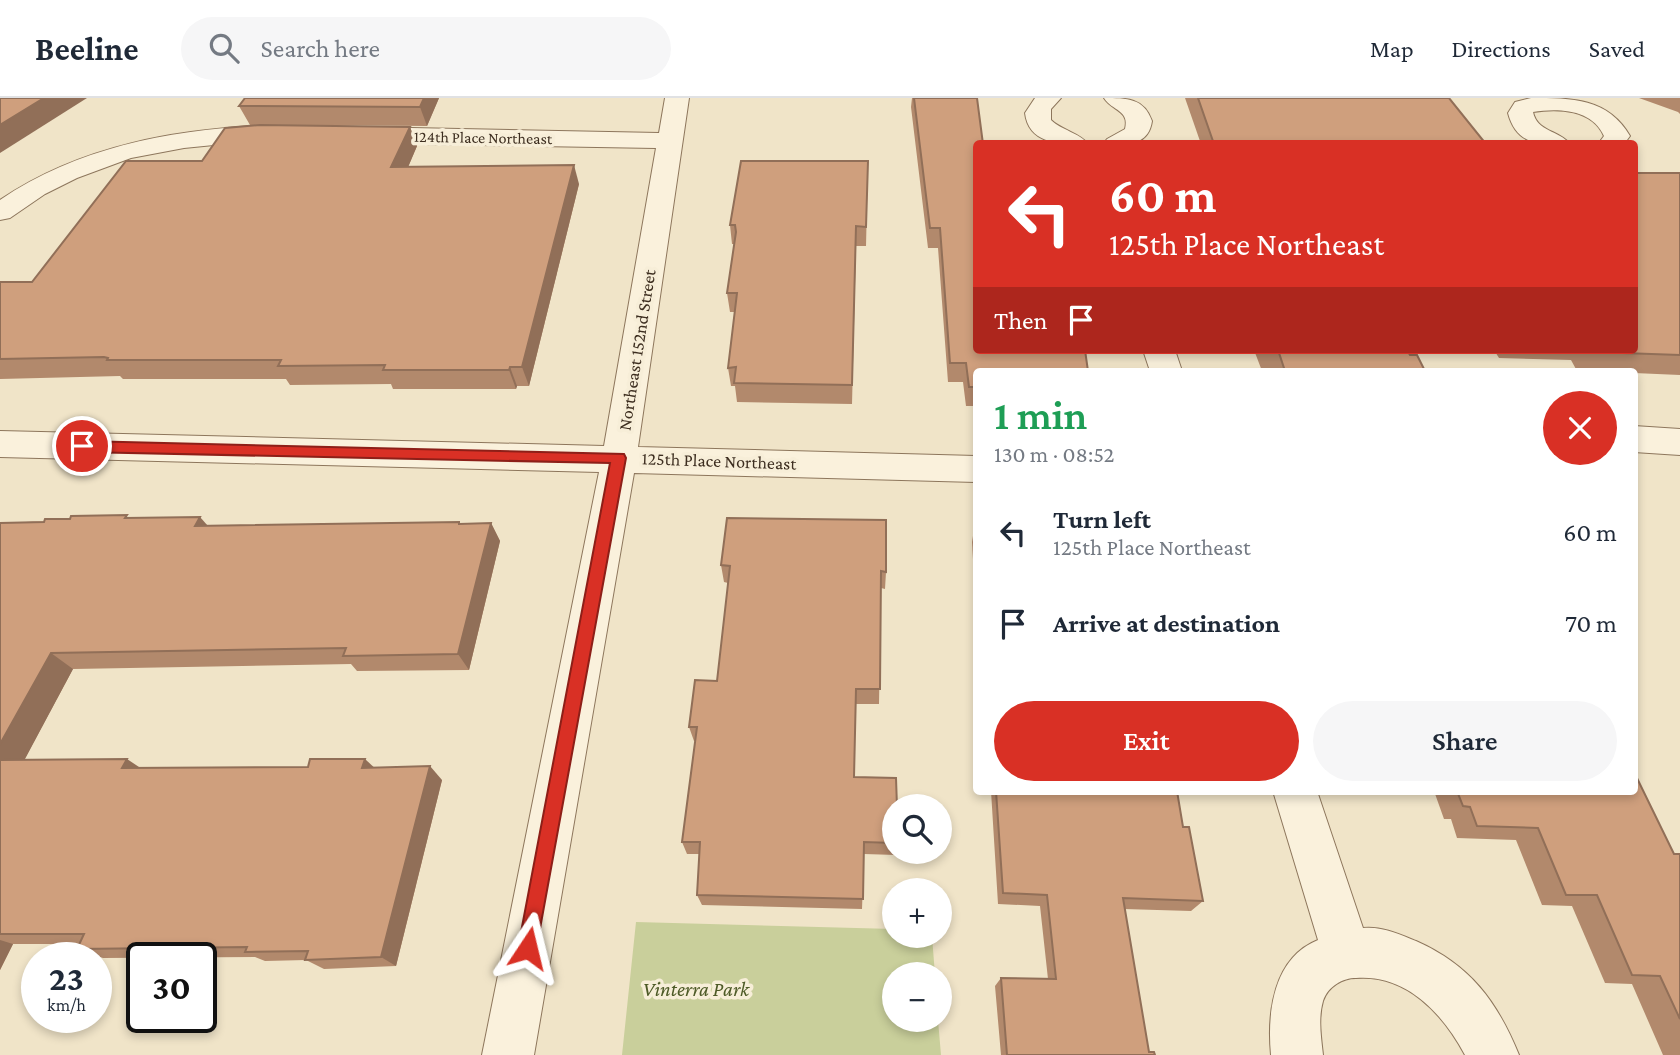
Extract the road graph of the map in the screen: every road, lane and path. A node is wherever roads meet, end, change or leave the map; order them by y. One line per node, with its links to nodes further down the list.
1 (677, 98): 11 (street, Northeast 152nd Street)
2 (1049, 98): 7 (street)
3 (1115, 98): 8 (street)
4 (1546, 100): 9 (street); 10 (street)
5 (298, 134): 12 (street)
6 (339, 135): 11 (street, 124th Place Northeast)
7 (1066, 140)
8 (1124, 140)
9 (1549, 140)
10 (1614, 140)
11 (671, 141): 16 (street, Northeast 152nd Street)
12 (0, 212)
13 (1638, 439): 14 (street)
14 (1680, 442)
15 (0, 444): 16 (street, 125th Place Northeast)
16 (619, 458): 17 (street, 125th Place Northeast); 20 (street, Northeast 152nd Street)
17 (973, 469)
18 (1296, 795): 19 (street)
19 (1347, 954): 21 (street); 22 (street)
20 (508, 1055)
21 (1297, 1055)
22 (1493, 1055)

